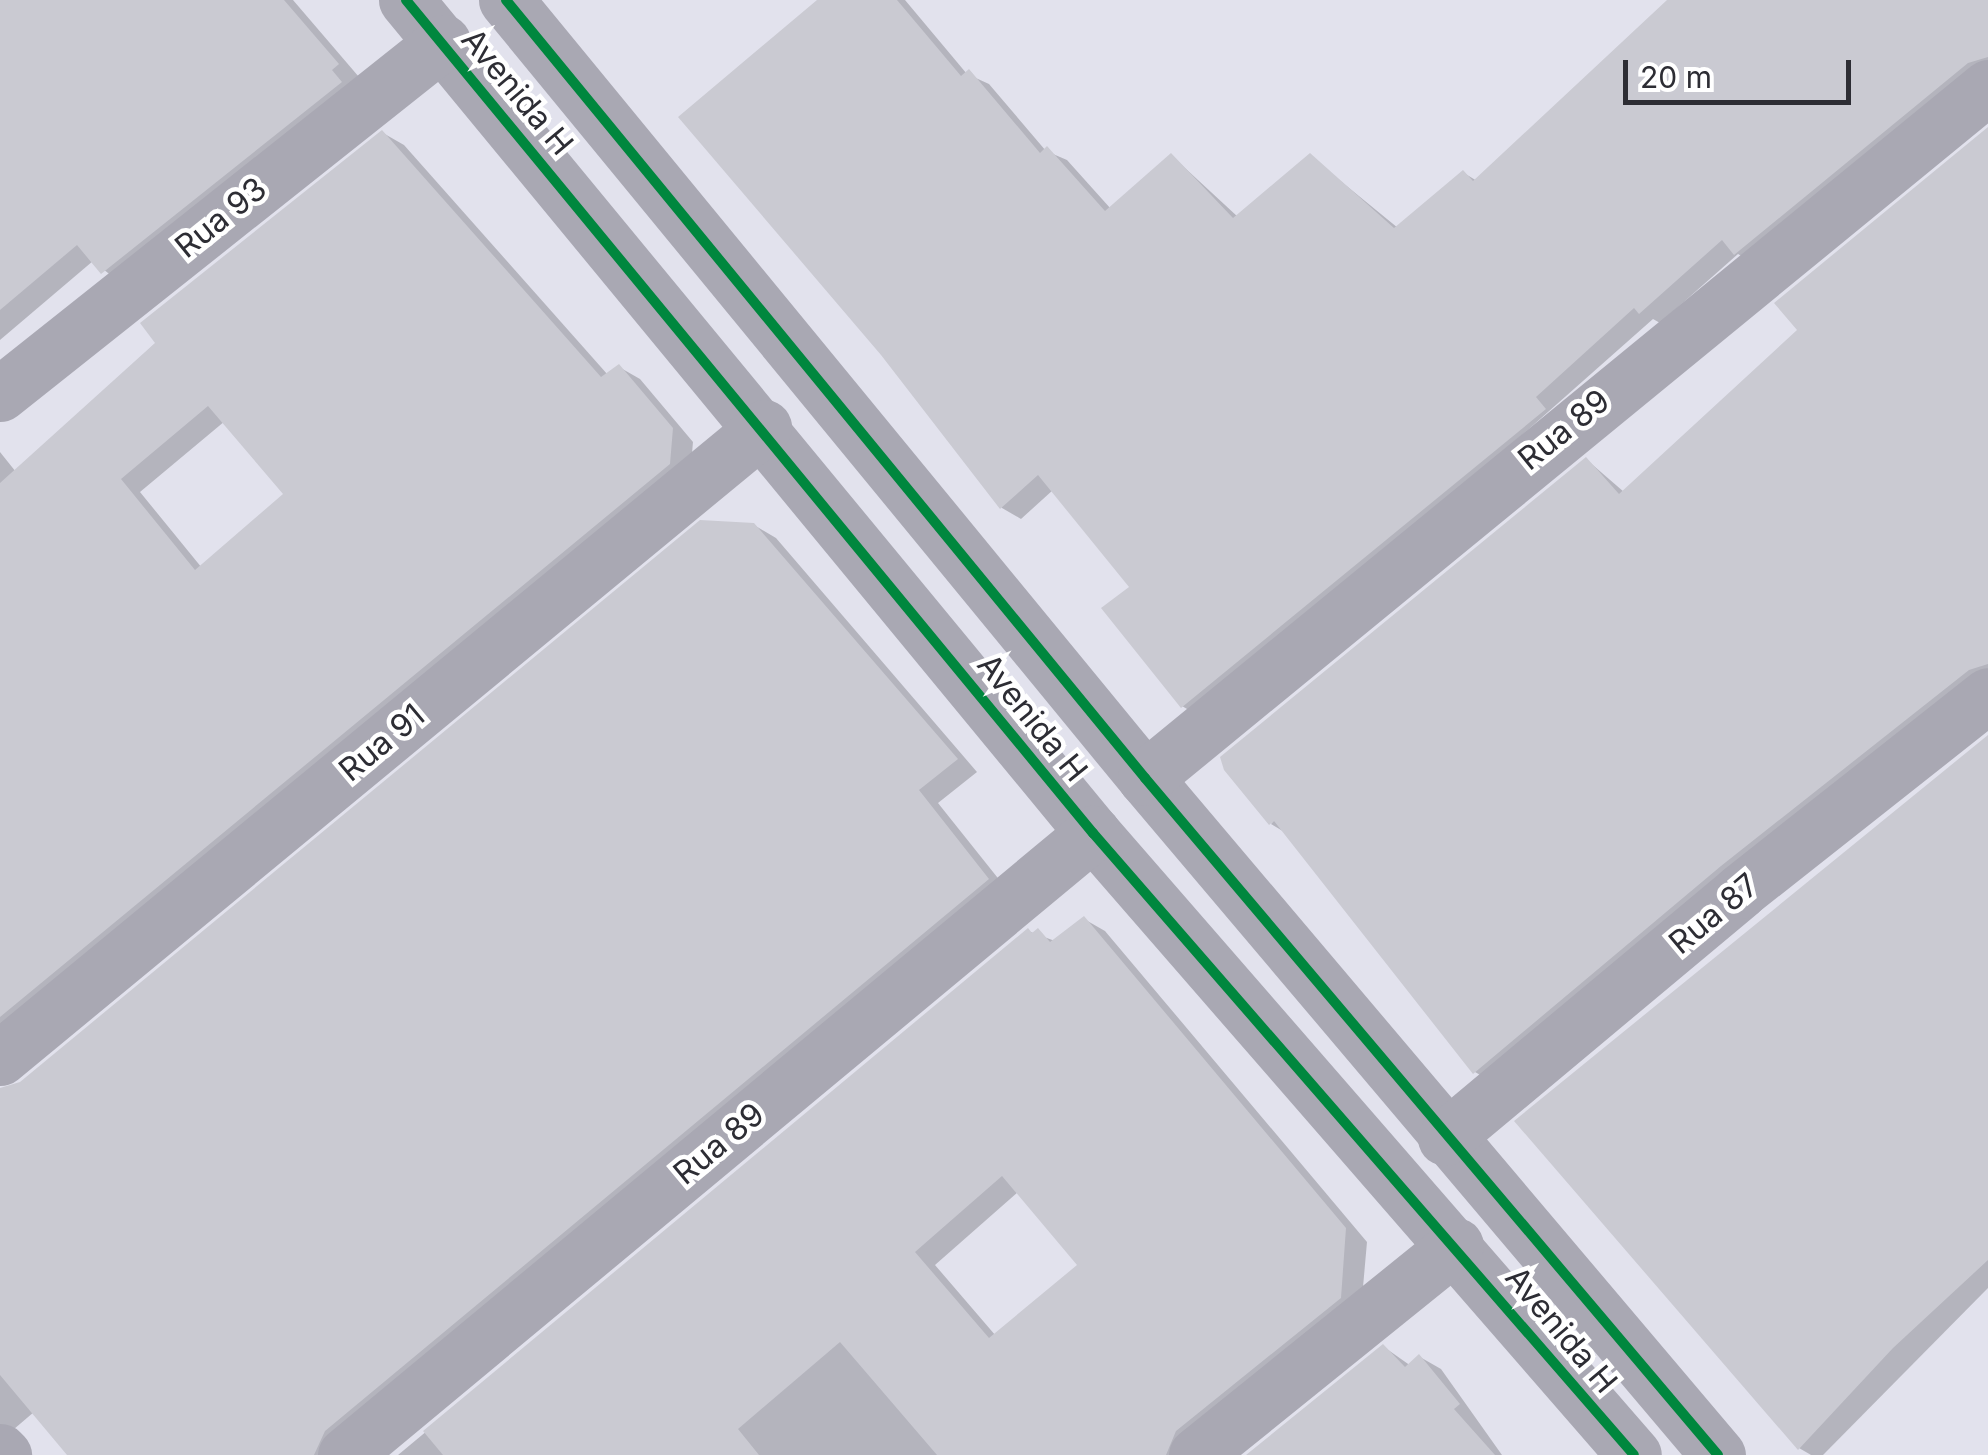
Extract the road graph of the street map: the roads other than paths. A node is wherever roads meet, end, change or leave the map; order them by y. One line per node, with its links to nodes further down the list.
1 (406, 0): 3 (street, Avenida H)
2 (506, 0): 8 (street, Avenida H)
3 (443, 42): 5 (street, Rua 93); 6 (street, Avenida H)
4 (1988, 87): 8 (street, Rua 89)
5 (0, 394)
6 (764, 427): 9 (street, Avenida H); 10 (street, Rua 91)
7 (1988, 695): 11 (street, Rua 87)
8 (1145, 778): 11 (street, Avenida H)
9 (1094, 833): 12 (street, Avenida H); 13 (street, Rua 89)
10 (0, 1058)
11 (1445, 1138): 16 (street, Avenida H)
12 (1456, 1245): 14 (street); 15 (street, Avenida H)
13 (346, 1455)
14 (1196, 1455)
15 (1634, 1455)
16 (1718, 1455)

